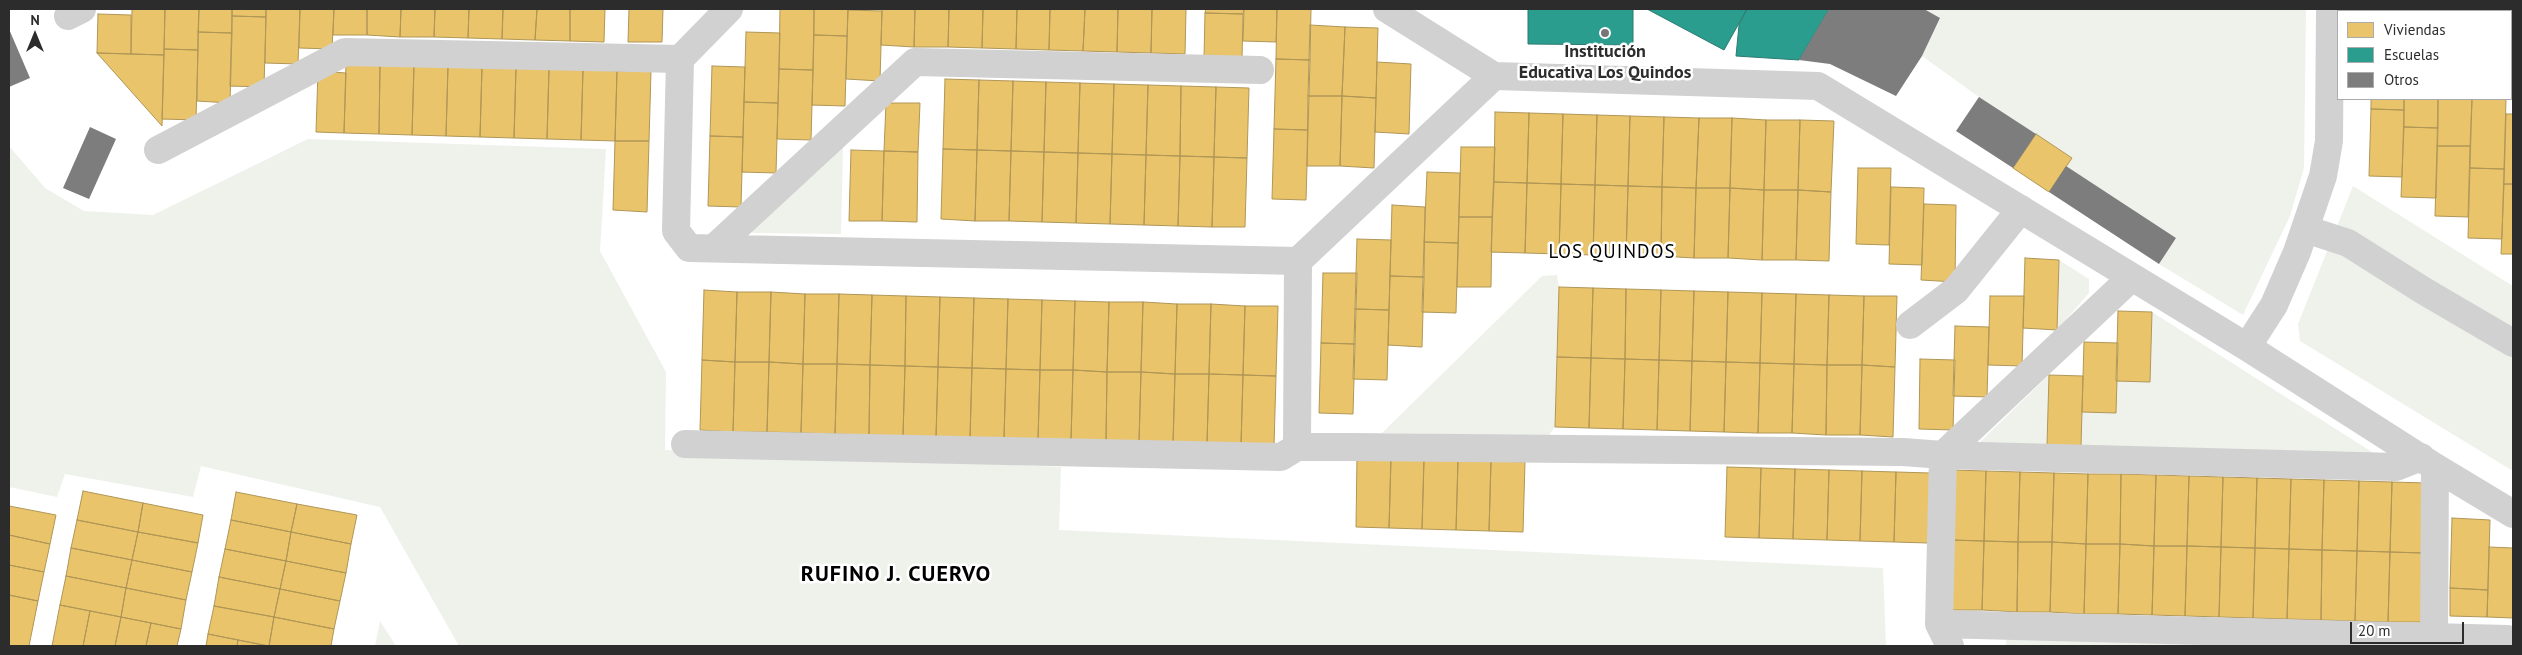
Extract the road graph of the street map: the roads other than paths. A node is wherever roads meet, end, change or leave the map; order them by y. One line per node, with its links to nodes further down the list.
1 (729, 9): 4 (street)
2 (1387, 9): 6 (street)
3 (2330, 9): 9 (street)
4 (680, 59): 7 (street); 10 (street)
5 (1260, 70): 10 (street)
6 (1494, 76): 8 (street); 11 (street)
7 (158, 150)
8 (2021, 209): 12 (street); 13 (street)
9 (2305, 229): 14 (street); 15 (street)
10 (714, 248): 11 (street)
11 (1298, 261): 17 (street)
12 (2132, 277): 15 (street); 18 (street)
13 (1910, 325)
14 (2513, 342)
15 (2247, 346): 19 (street)
16 (685, 444): 17 (street)
17 (1297, 447): 18 (street)
18 (1943, 456): 19 (street); 21 (street)
19 (2428, 462): 20 (street); 22 (street)
20 (2513, 514)
21 (1945, 635): 23 (street)
22 (2434, 638): 23 (street); 24 (street)
23 (2220, 639)
24 (2507, 646)

